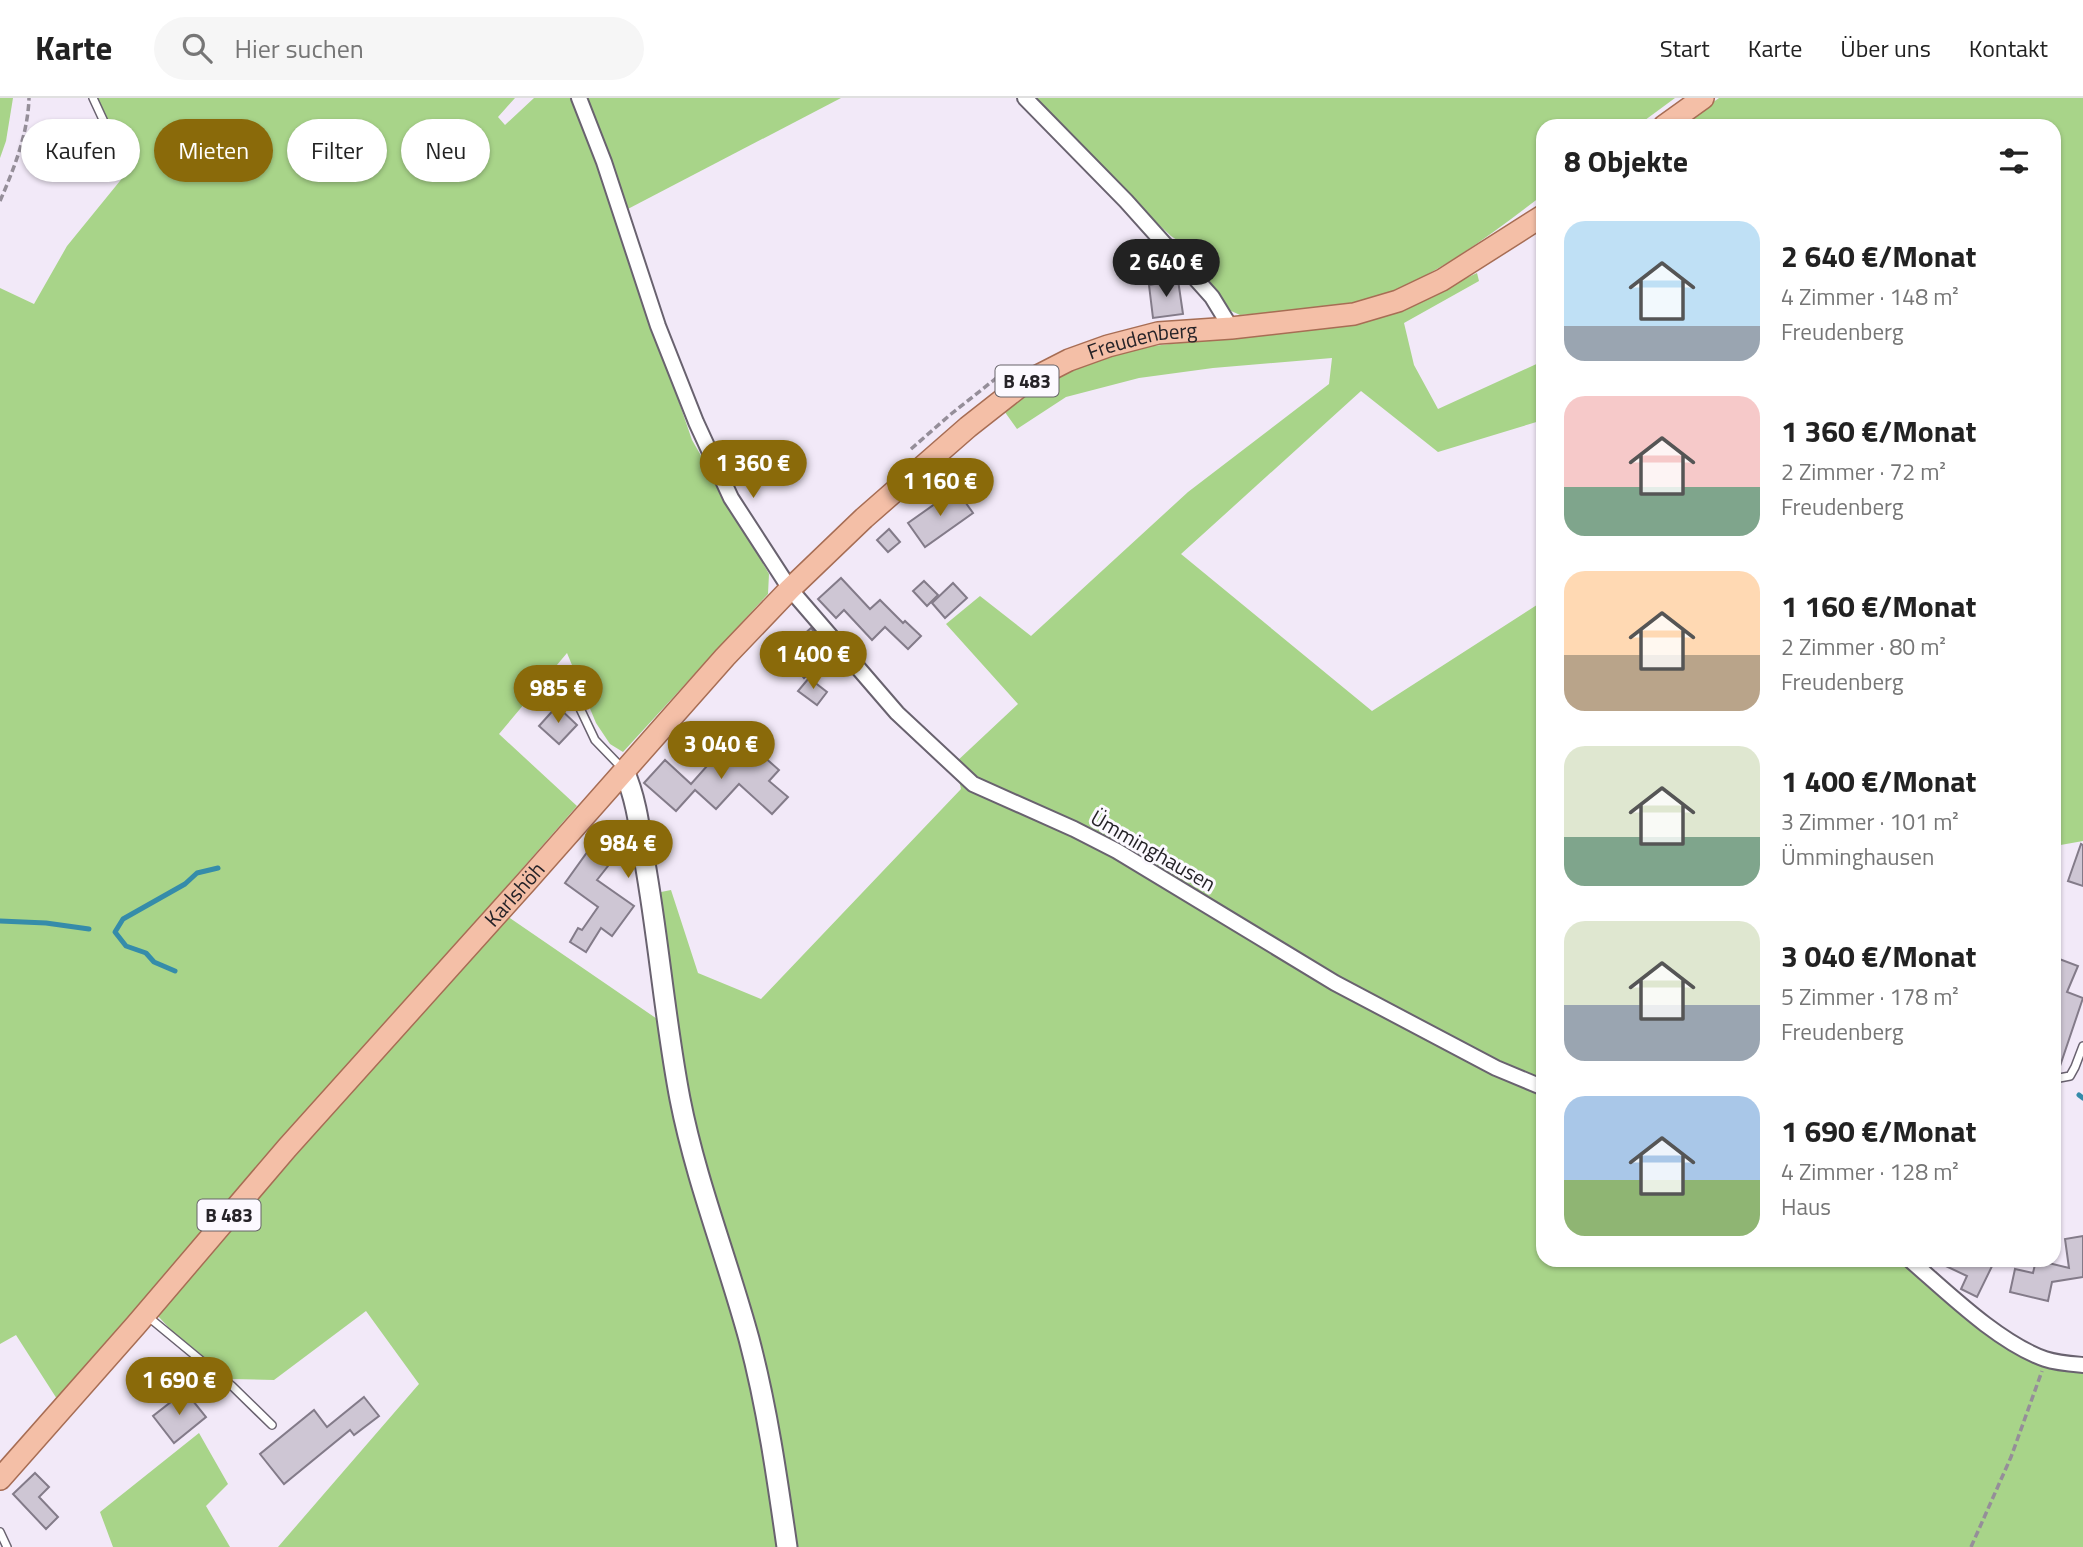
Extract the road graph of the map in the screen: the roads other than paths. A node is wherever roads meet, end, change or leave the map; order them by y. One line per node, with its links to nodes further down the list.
1 (93, 98): 5 (lane)
2 (579, 98): 9 (street, Ümminghausen)
3 (1026, 98): 8 (street)
4 (1703, 98): 6 (main road)
5 (103, 119)
6 (1674, 119)
7 (1536, 220): 8 (main road, Freudenberg / B 483)
8 (1231, 328): 9 (main road, Freudenberg / B 483)
9 (790, 589): 11 (main road, Freudenberg / B 483); 14 (street, Ümminghausen)
10 (576, 700): 11 (lane)
11 (624, 771): 16 (main road, Karlshöh / B 483); 22 (main road)
12 (2083, 1046): 13 (lane)
13 (2061, 1078)
14 (1536, 1085)
15 (1918, 1267): 17 (street)
16 (145, 1314): 18 (lane); 19 (main road, B 483)
17 (2083, 1365)
18 (272, 1425)
19 (0, 1479)
20 (0, 1532): 21 (lane)
21 (6, 1547)
22 (788, 1547)

